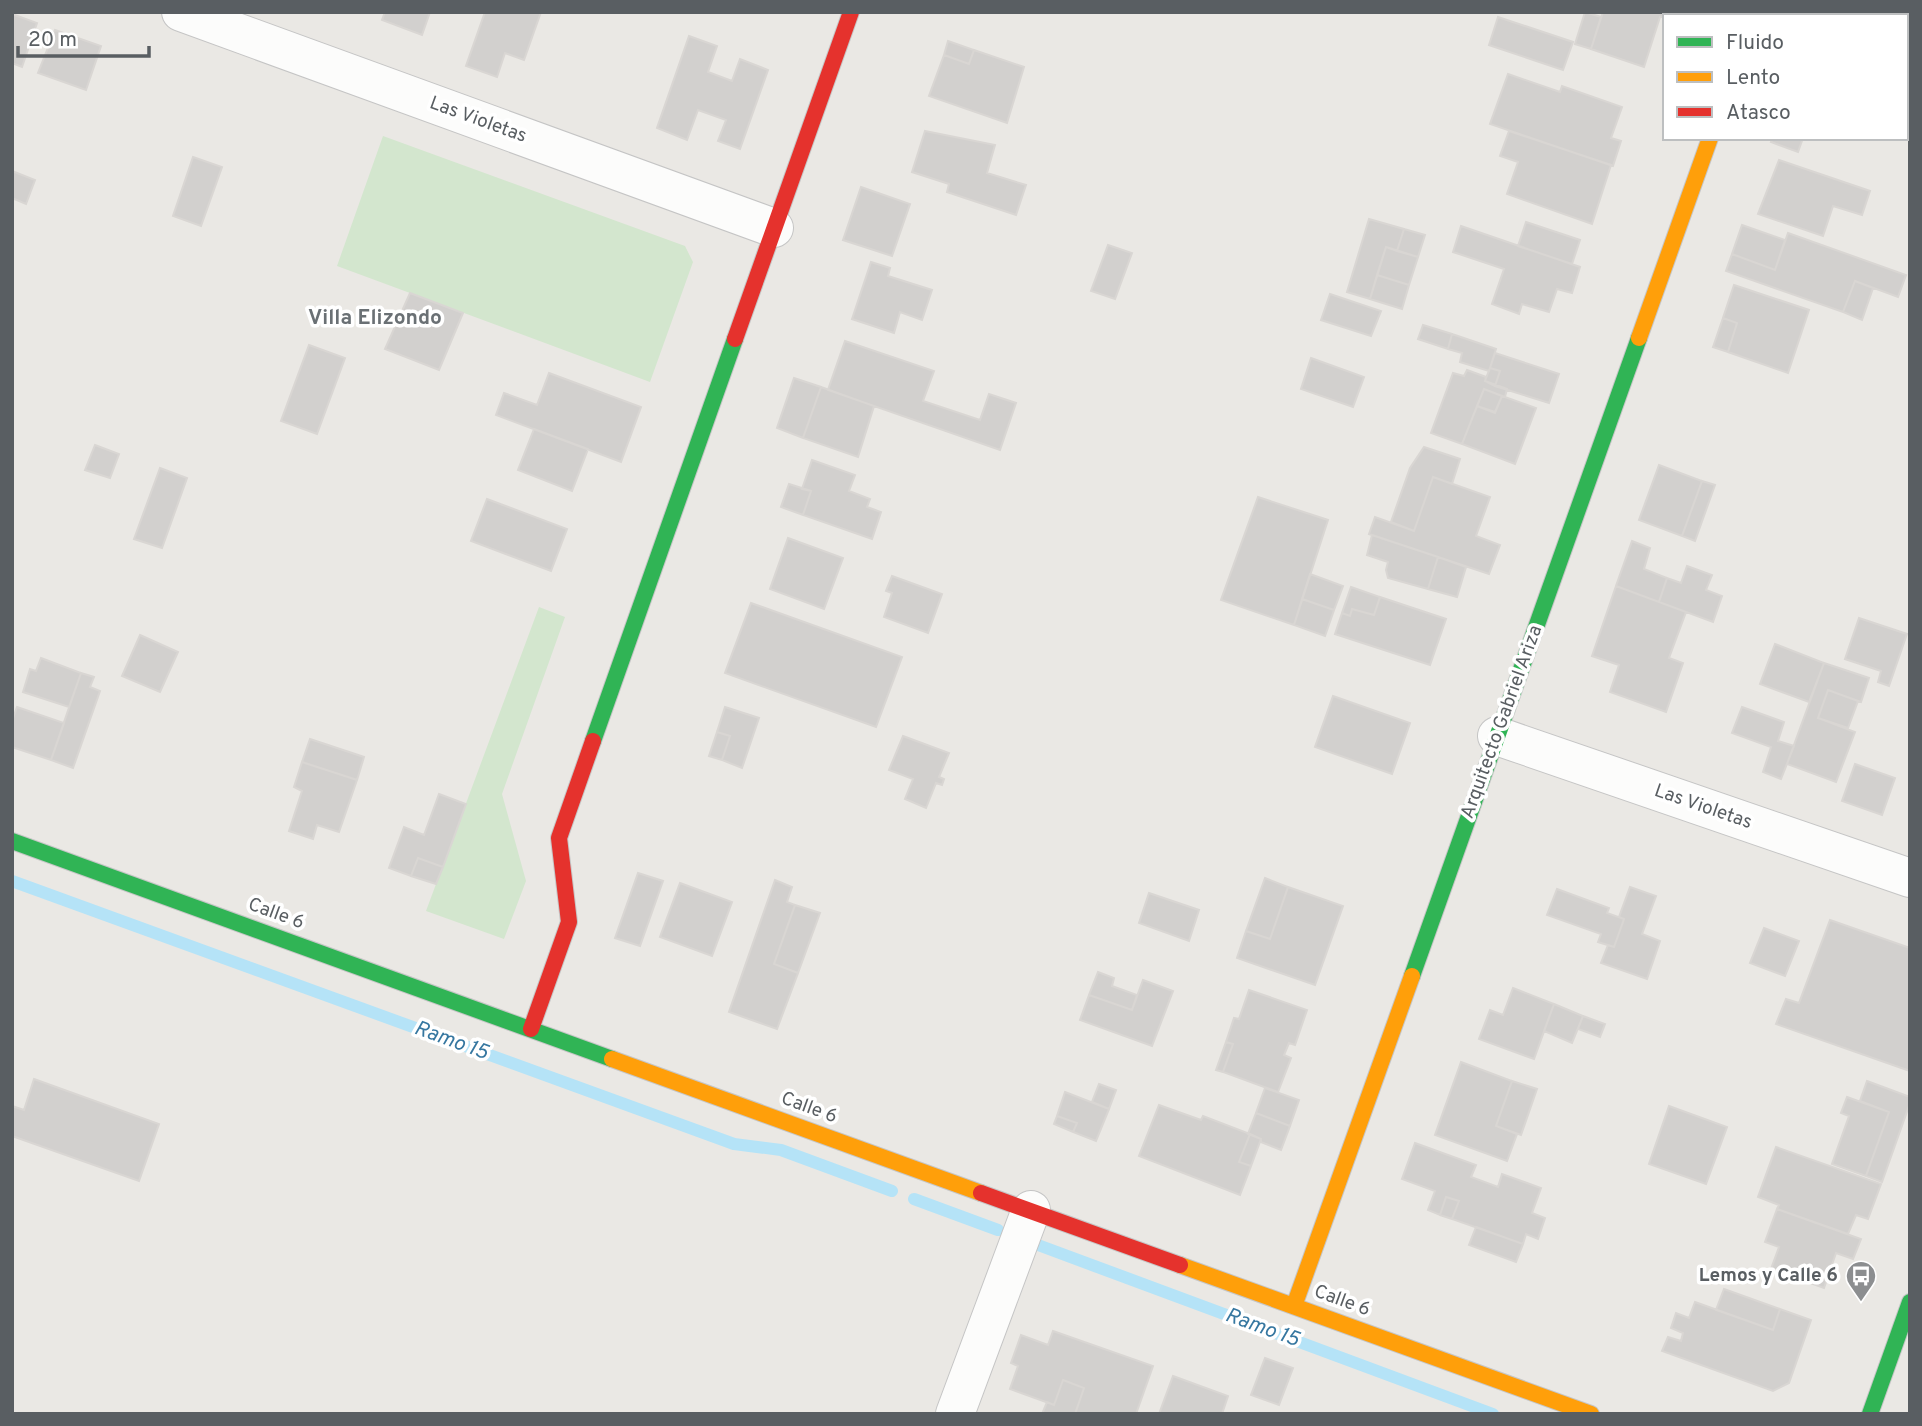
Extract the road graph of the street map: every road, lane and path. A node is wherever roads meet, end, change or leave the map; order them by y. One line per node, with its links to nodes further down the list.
1 (181, 12): 4 (street, Las Violetas)
2 (850, 12): 4 (street)
3 (1709, 140): 5 (street, Arquitecto Gabriel Ariza)
4 (775, 228): 8 (street)
5 (1497, 736): 7 (street, Las Violetas); 11 (street, Arquitecto Gabriel Ariza)
6 (12, 841): 8 (street, Calle 6)
7 (1910, 878)
8 (531, 1029): 9 (street, Calle 6)
9 (1031, 1210): 11 (street, Calle 6); 12 (street)
10 (1910, 1302): 14 (street)
11 (1294, 1306): 13 (street, Calle 6)
12 (955, 1414)
13 (1591, 1414)
14 (1870, 1414)

